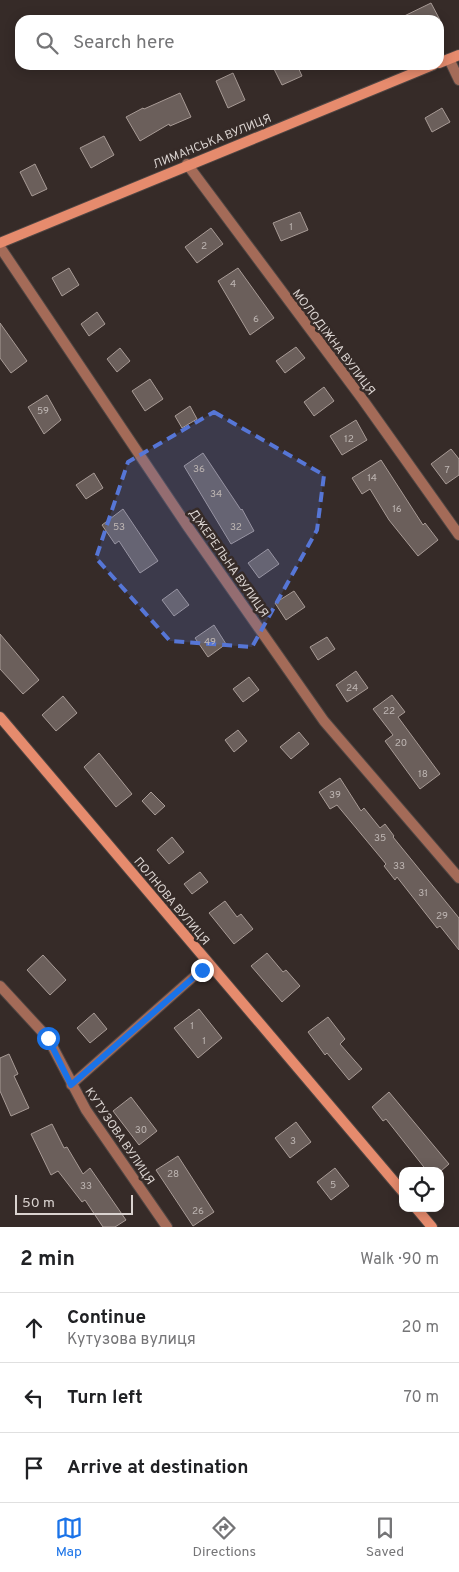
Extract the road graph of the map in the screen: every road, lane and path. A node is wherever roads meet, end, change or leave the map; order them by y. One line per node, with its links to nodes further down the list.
1 (449, 59): 3 (street)
2 (421, 70): 4 (street, ЛИМАНСЬКА ВУЛИЦЯ)
3 (459, 80)
4 (187, 164): 5 (street, ЛИМАНСЬКА ВУЛИЦЯ); 7 (street, МОЛОДІЖНА ВУЛИЦЯ)
5 (0, 243)
6 (0, 247): 9 (street, ДЖЕРЕЛЬНА ВУЛИЦЯ)
7 (459, 535)
8 (0, 717): 10 (street, ПОЛНОВА ВУЛИЦЯ)
9 (459, 878)
10 (208, 964): 12 (lane); 13 (street, ПОЛНОВА ВУЛИЦЯ)
11 (0, 986): 12 (street, КУТУЗОВА ВУЛИЦЯ)
12 (71, 1085): 15 (street, КУТУЗОВА ВУЛИЦЯ)
13 (399, 1187)
14 (419, 1212): 16 (street)
15 (167, 1227)
16 (432, 1227)

